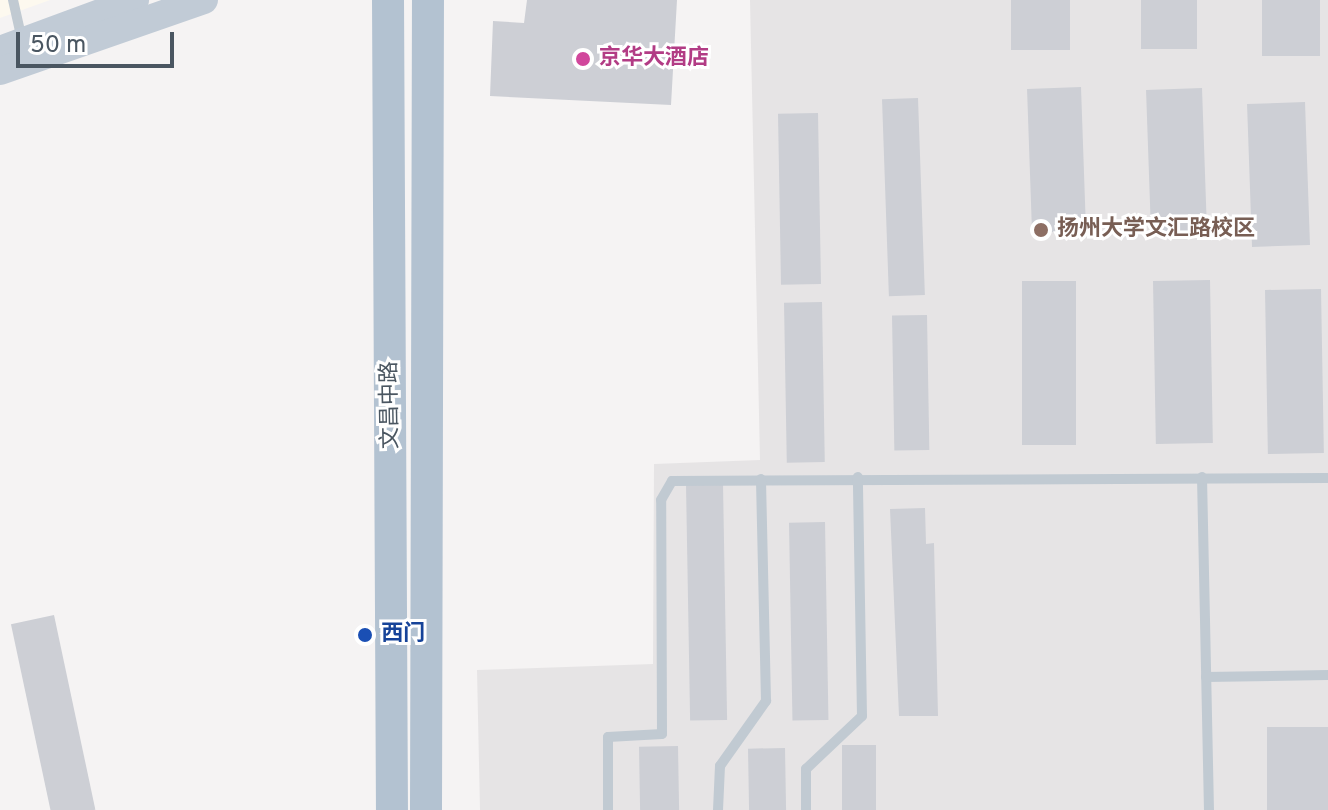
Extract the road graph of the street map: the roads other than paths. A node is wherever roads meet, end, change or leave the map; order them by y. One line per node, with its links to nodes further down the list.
1 (13, 0): 6 (lane)
2 (135, 0): 6 (street)
3 (204, 0): 7 (street)
4 (388, 0): 14 (main road, 文昌中路)
5 (428, 0): 15 (main road, 文昌中路)
6 (11, 46)
7 (0, 71)
8 (858, 477): 9 (lane); 11 (lane); 18 (lane)
9 (1202, 477): 10 (lane); 13 (lane)
10 (1328, 478)
11 (761, 479): 16 (lane); 17 (lane)
12 (1328, 675): 13 (lane)
13 (1206, 677): 19 (lane)
14 (392, 810)
15 (426, 810)
16 (608, 810)
17 (718, 810)
18 (806, 810)
19 (1209, 810)

